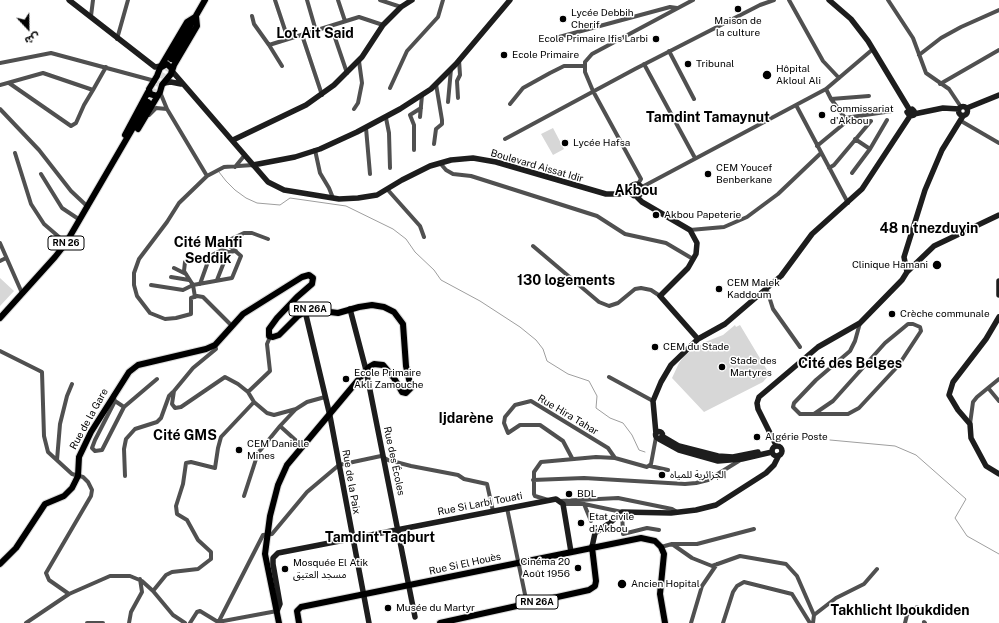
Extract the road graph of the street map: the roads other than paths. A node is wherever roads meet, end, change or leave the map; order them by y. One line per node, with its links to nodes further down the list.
1 (69, 0): 20 (street)
2 (93, 0): 20 (street)
3 (128, 0): 28 (street)
4 (205, 0): 21 (main road, RN 26)
5 (275, 0): 29 (street)
6 (307, 0): 26 (street)
7 (338, 0): 23 (street)
8 (380, 0): 17 (street)
9 (412, 0): 17 (street)
10 (443, 0): 57 (street)
11 (510, 0): 37 (street)
12 (693, 0): 18 (street)
13 (774, 0): 34 (street)
14 (789, 0): 48 (street)
15 (829, 0): 32 (street)
16 (888, 0): 35 (street)
17 (401, 7): 24 (street)
18 (678, 8): 30 (street); 43 (street)
19 (999, 10): 35 (street)
20 (91, 16): 28 (street)
21 (196, 16): 36 (main road, RN 26); 41 (main road, RN 26); 46 (main road, RN 26)
22 (252, 16): 31 (street)
23 (346, 21): 24 (street); 25 (street)
24 (383, 25): 38 (street)
25 (331, 26): 26 (street); 47 (street)
26 (316, 31): 27 (street)
27 (302, 35): 29 (street); 64 (street)
28 (117, 39): 41 (street)
29 (288, 39): 31 (street)
30 (548, 40)
31 (268, 45): 42 (street)
32 (873, 49): 48 (street); 80 (street)
33 (999, 50): 55 (street)
34 (669, 51): 40 (street); 68 (street)
35 (919, 55): 55 (street)
36 (171, 59)
37 (459, 60): 45 (street); 67 (street)
38 (359, 61): 47 (street); 78 (street)
39 (0, 63): 44 (street)
40 (644, 64): 60 (street); 100 (street)
41 (158, 66): 46 (main road); 50 (main road, RN 26)
42 (282, 66)
43 (584, 66): 60 (street); 72 (street)
44 (106, 68): 49 (street); 59 (street)
45 (451, 70): 54 (street); 71 (street)
46 (172, 71): 52 (main road, RN 26); 53 (street, Boulevard Aissat Idir)
47 (348, 74): 64 (street)
48 (839, 78): 58 (street)
49 (146, 79): 50 (street); 61 (street)
50 (155, 81): 61 (main road, RN 26)
51 (9, 83): 56 (street); 59 (street); 59 (street)
52 (164, 83): 53 (street); 62 (main road, RN 26)
53 (182, 84): 89 (street, Boulevard Aissat Idir)
54 (436, 84): 63 (street); 91 (street)
55 (940, 84): 75 (street)
56 (0, 85)
57 (390, 88)
58 (826, 89): 69 (street); 73 (street)
59 (93, 90)
60 (594, 91): 87 (street); 110 (street)
61 (148, 92): 62 (main road); 99 (main road, RN 26)
62 (158, 94): 77 (street); 85 (main road, RN 26)
63 (422, 94): 74 (street); 82 (street)
64 (322, 95): 89 (street)
65 (999, 95): 75 (street)
66 (869, 96): 69 (street)
67 (458, 98)
68 (694, 99)
69 (831, 99): 79 (street)
70 (148, 102): 99 (main road, RN 26)
71 (448, 102)
72 (510, 104)
73 (796, 105): 92 (street); 100 (street)
74 (421, 108): 81 (street); 95 (street)
75 (962, 108): 80 (street); 83 (street)
76 (0, 109): 116 (street)
77 (167, 109): 85 (street); 109 (street)
78 (354, 109)
79 (892, 111)
80 (912, 115): 115 (street)
81 (420, 117)
82 (386, 118): 86 (street); 104 (street)
83 (962, 118): 90 (street); 136 (street)
84 (888, 120): 93 (street)
85 (138, 128): 99 (main road, RN 26)
86 (366, 128): 94 (street); 108 (street)
87 (505, 139)
88 (855, 139): 92 (street); 93 (street); 105 (street)
89 (233, 140): 98 (street, Boulevard Aissat Idir)
90 (999, 143)
91 (434, 144)
92 (817, 146): 97 (street)
93 (870, 149): 106 (street)
94 (315, 150): 102 (street); 114 (street)
95 (414, 150)
96 (15, 153): 124 (street)
97 (821, 153): 105 (street); 119 (street)
98 (244, 156): 102 (street, Boulevard Aissat Idir); 103 (street)
99 (117, 157): 116 (main road, RN 26)
100 (695, 158): 110 (street)
101 (440, 163): 111 (street, Boulevard Aissat Idir); 112 (street, Boulevard Aissat Idir); 132 (street)
102 (253, 165): 103 (street); 114 (street, Boulevard Aissat Idir)
103 (235, 167): 109 (street)
104 (390, 168)
105 (829, 168): 115 (street)
106 (852, 173)
107 (41, 174): 118 (street)
108 (370, 174)
109 (207, 176): 149 (street)
110 (640, 185): 112 (street); 113 (street)
111 (387, 189): 114 (street, Boulevard Aissat Idir); 120 (street)
112 (630, 191): 113 (street)
113 (637, 197): 119 (street)
114 (333, 198)
115 (848, 203): 145 (street)
116 (88, 207): 118 (main road, RN 26)
117 (999, 215): 136 (street)
118 (80, 220): 124 (main road, RN 26)
119 (690, 230): 132 (street)
120 (424, 237)
121 (268, 239): 122 (street)
122 (225, 242): 125 (street); 127 (street)
123 (0, 243): 130 (street)
124 (66, 243): 146 (main road, RN 26)
125 (216, 246)
126 (533, 246): 148 (street)
127 (236, 251): 128 (street); 140 (street)
128 (228, 252): 140 (street); 142 (street)
129 (190, 256): 134 (street)
130 (6, 258): 133 (street); 146 (street)
131 (181, 259): 134 (street)
132 (693, 259): 148 (street)
133 (0, 261)
134 (185, 262): 137 (street)
135 (174, 268): 137 (street)
136 (907, 272): 155 (street)
137 (186, 274): 139 (street)
138 (171, 277): 139 (street)
139 (189, 280): 144 (street)
140 (217, 280): 142 (street)
141 (999, 281): 147 (street)
142 (200, 284): 144 (street)
143 (151, 285): 144 (street)
144 (193, 285): 149 (street)
145 (767, 290): 158 (street); 160 (street)
146 (22, 294): 152 (main road, RN 26)
147 (999, 295)
148 (660, 296): 158 (street)
149 (195, 297): 156 (street)
150 (350, 309): 151 (main road, RN 26A); 162 (street, Rue des Écoles); 162 (main road, RN 26A)
151 (305, 311): 157 (main road, RN 26A); 170 (street, Rue de la Paix)
152 (1, 317): 154 (street)
153 (999, 318): 179 (street)
154 (0, 323)
155 (860, 323): 177 (street); 183 (street)
156 (231, 325): 157 (main road, RN 26A); 159 (main road, Rue de la Gare / RN 26A)
157 (270, 337): 169 (street)
158 (698, 339): 172 (street)
159 (215, 344): 168 (street); 171 (main road, Rue de la Gare / RN 26A)
160 (800, 347)
161 (0, 351): 189 (street)
162 (366, 370): 178 (main road); 185 (street, Rue des Écoles)
163 (609, 377): 172 (street)
164 (158, 378): 175 (street)
165 (999, 379): 167 (street)
166 (72, 384): 189 (street)
167 (988, 389): 173 (street); 179 (street)
168 (174, 392): 169 (street); 195 (street)
169 (248, 392): 174 (street)
170 (325, 397): 176 (street); 178 (street, Rue de la Paix)
171 (114, 398): 175 (street); 175 (street); 194 (main road, Rue de la Gare / RN 26A)
172 (653, 401): 181 (street)
173 (999, 401)
174 (254, 402): 176 (street); 221 (street)
175 (124, 407)
176 (296, 409): 180 (street)
177 (814, 414): 177 (street)
178 (330, 416): 182 (main road); 190 (street, Rue de la Paix)
179 (970, 424): 193 (street)
180 (280, 426): 182 (street); 197 (street)
181 (659, 436): 183 (street); 188 (street); 191 (street)
182 (302, 446): 209 (main road)
183 (774, 449): 184 (street); 184 (street); 188 (street)
184 (779, 456): 204 (street)
185 (384, 458): 190 (street); 202 (street); 206 (street, Rue des Écoles)
186 (572, 458): 187 (street); 187 (street, Rue Hira Tahar); 196 (street)
187 (615, 458): 191 (street)
188 (742, 459): 196 (street)
189 (57, 460): 194 (street)
190 (339, 465): 209 (street); 210 (street, Rue de la Paix)
191 (650, 466): 192 (street)
192 (668, 470)
193 (999, 474)
194 (78, 476): 216 (main road, Rue de la Gare / RN 26A); 222 (street)
195 (125, 476)
196 (533, 480): 198 (street)
197 (244, 496)
198 (548, 500): 199 (street, Rue Si Larbi Touati); 201 (street, Rue Si Larbi Touati)
199 (561, 502): 200 (street); 204 (street); 214 (street)
200 (584, 504): 203 (street); 205 (street)
201 (507, 508): 202 (street, Rue Si Larbi Touati); 215 (street)
202 (492, 511): 206 (street, Rue Si Larbi Touati)
203 (622, 512): 204 (street); 208 (street); 212 (street)
204 (677, 512)
205 (591, 521)
206 (398, 529): 210 (street, Rue Si Larbi Touati); 220 (street, Rue des Écoles)
207 (754, 529): 211 (street)
208 (659, 530)
209 (265, 535): 226 (main road); 235 (street)
210 (352, 538): 223 (street, Rue de la Paix); 226 (street, Rue Si Larbi Touati)
211 (672, 544): 213 (street); 217 (street)
212 (592, 547): 213 (main road, Rue Si El Houès); 214 (main road, Rue Si El Houès); 224 (main road, RN 26A)
213 (661, 547): 240 (main road)
214 (571, 552): 215 (main road, Rue Si El Houès)
215 (518, 563): 220 (main road, Rue Si El Houès); 224 (street)
216 (0, 564)
217 (717, 564): 227 (street); 241 (street)
218 (877, 569): 227 (street)
219 (140, 579): 221 (street); 222 (street); 232 (street)
220 (409, 585): 223 (main road, Rue Si El Houès); 228 (street, Rue des Écoles)
221 (153, 591): 233 (street)
222 (68, 594): 229 (street)
223 (363, 595): 237 (main road, Rue Si El Houès); 238 (street, Rue de la Paix)
224 (528, 604): 239 (main road, RN 26A)
225 (917, 607): 245 (street)
226 (277, 611): 235 (street); 236 (main road)
227 (814, 615): 244 (street)
228 (415, 617)
229 (26, 623)
230 (87, 623): 231 (street)
231 (104, 623)
232 (129, 623)
233 (186, 623)
234 (190, 623): 235 (street)
235 (218, 623)
236 (279, 623)
237 (299, 623)
238 (369, 623)
239 (440, 623)
240 (665, 623)
241 (691, 623)
242 (723, 623): 243 (street)
243 (810, 623)
244 (813, 623)
245 (905, 623)

